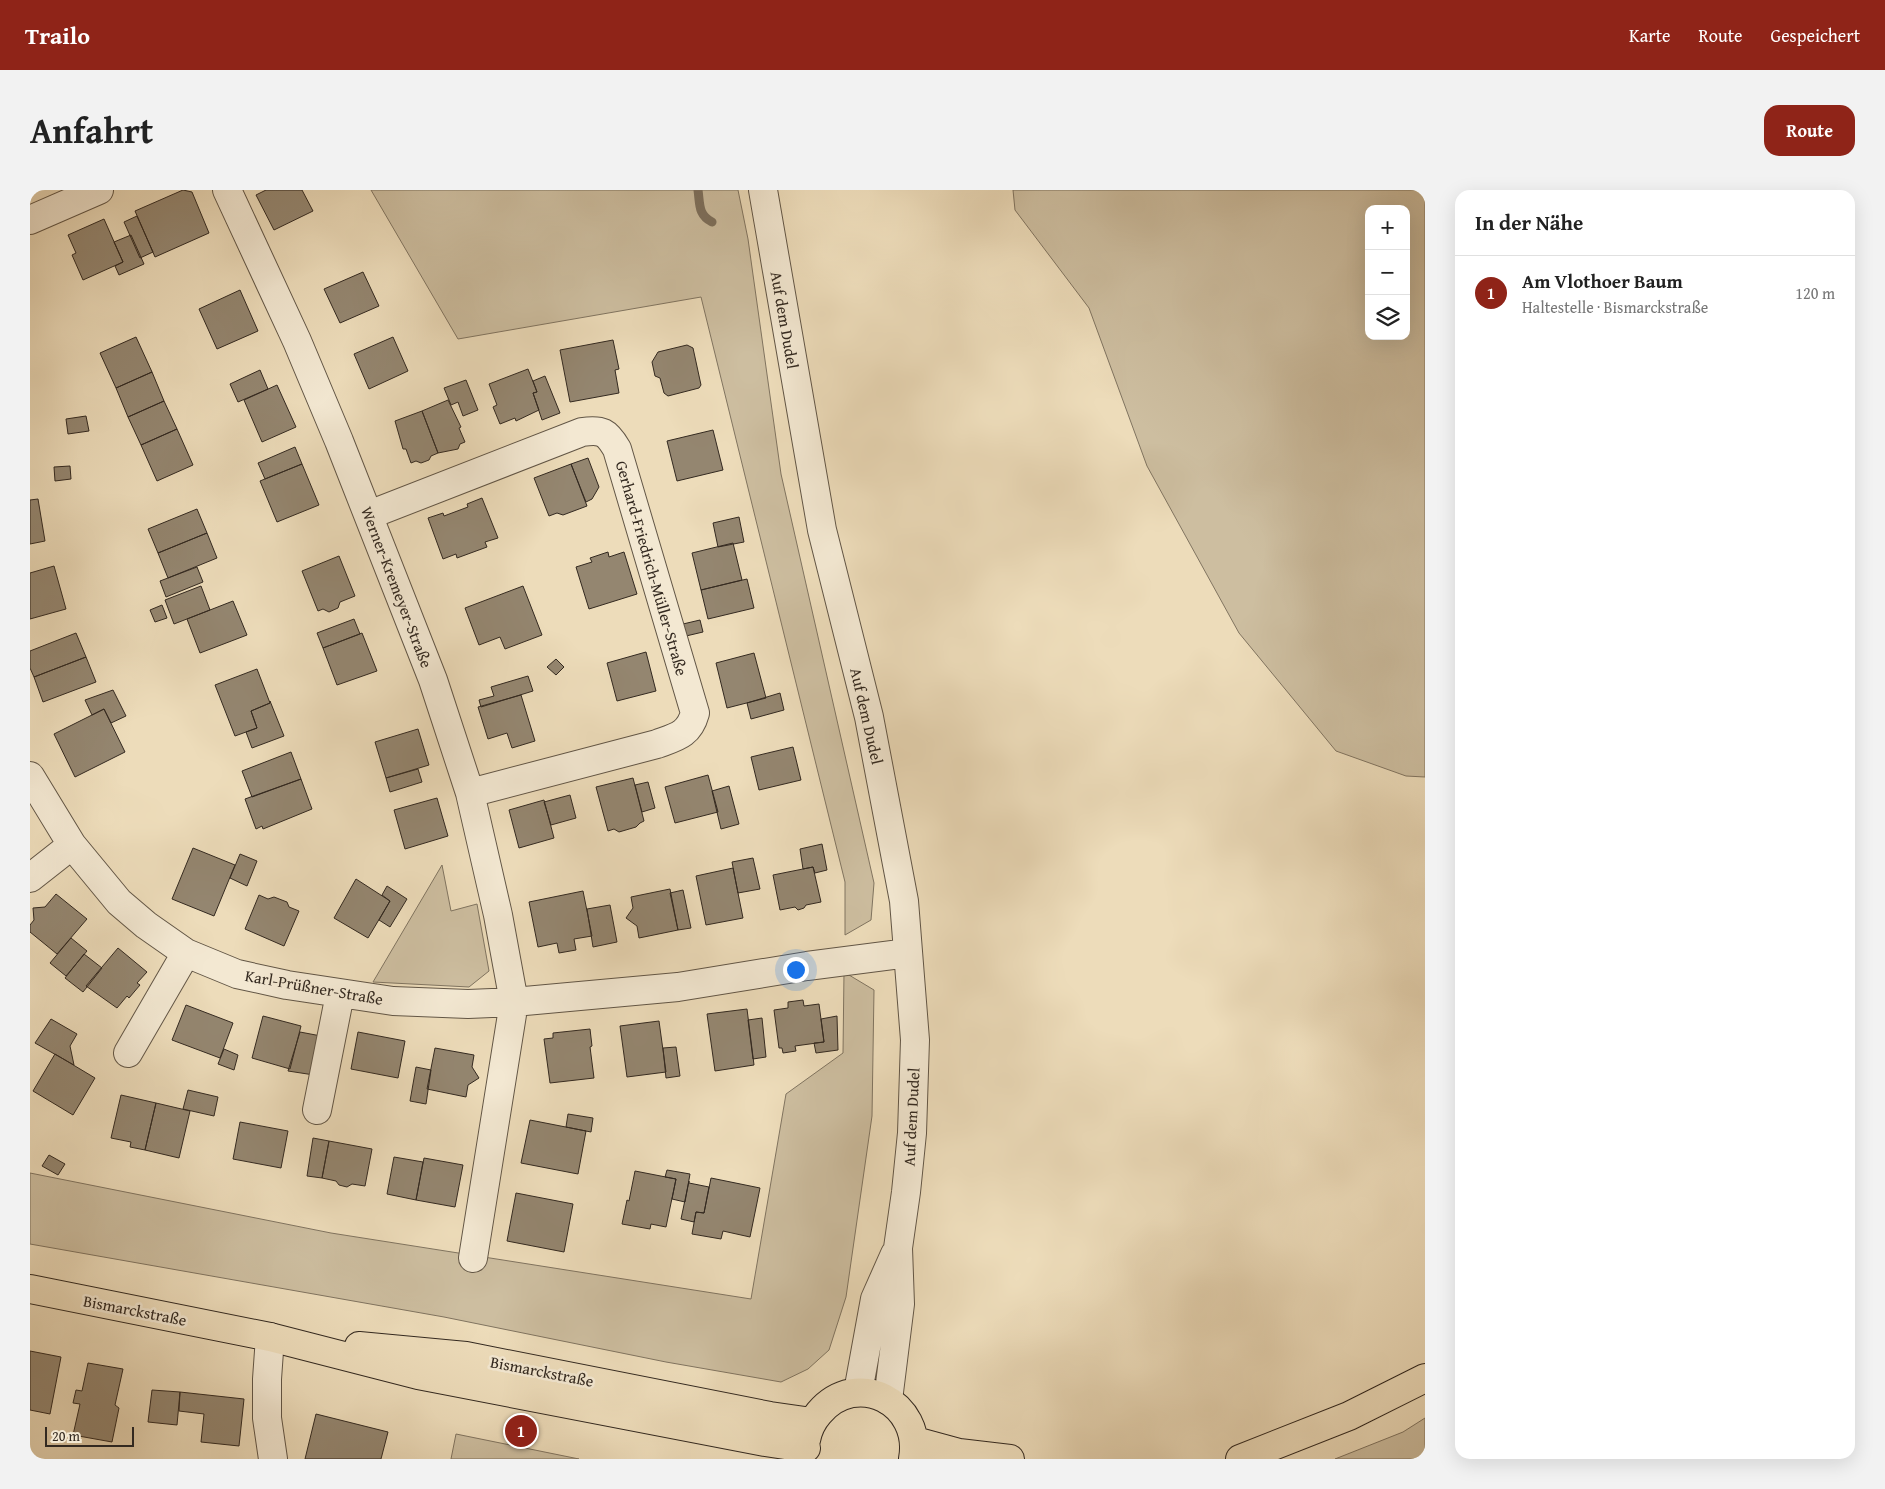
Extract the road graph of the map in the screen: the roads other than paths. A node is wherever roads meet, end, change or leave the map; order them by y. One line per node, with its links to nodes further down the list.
1 (99, 190): 4 (street)
2 (227, 190): 5 (street, Werner-Kremeyer-Straße)
3 (763, 190): 11 (street, Auf dem Dudel)
4 (30, 220)
5 (369, 515): 7 (street, Werner-Kremeyer-Straße); 7 (street, Gerhard-Friedrich-Müller-Straße)
6 (30, 776): 8 (street, Karl-Prüßner-Straße)
7 (470, 793): 13 (street, Werner-Kremeyer-Straße)
8 (72, 845): 9 (street); 10 (street, Karl-Prüßner-Straße)
9 (30, 878)
10 (186, 952): 12 (street, Karl-Prüßner-Straße); 14 (street)
11 (908, 952): 13 (street, Karl-Prüßner-Straße); 16 (street, Auf dem Dudel)
12 (340, 994): 13 (street, Karl-Prüßner-Straße); 15 (street)
13 (514, 1002): 17 (street)
14 (128, 1053)
15 (317, 1110)
16 (898, 1248): 21 (street, Auf dem Dudel); 22 (street, Auf dem Dudel)
17 (473, 1258)
18 (30, 1289): 19 (main road, Bismarckstraße)
19 (270, 1337): 23 (main road, Bismarckstraße); 25 (main road, Bismarckstraße); 26 (street)
20 (1425, 1378): 28 (main road)
21 (858, 1392): 22 (main road); 23 (main road)
22 (888, 1400): 24 (main road)
23 (812, 1422): 25 (main road)
24 (914, 1450): 27 (main road)
25 (807, 1453)
26 (273, 1459)
27 (1010, 1459)
28 (1240, 1459)

